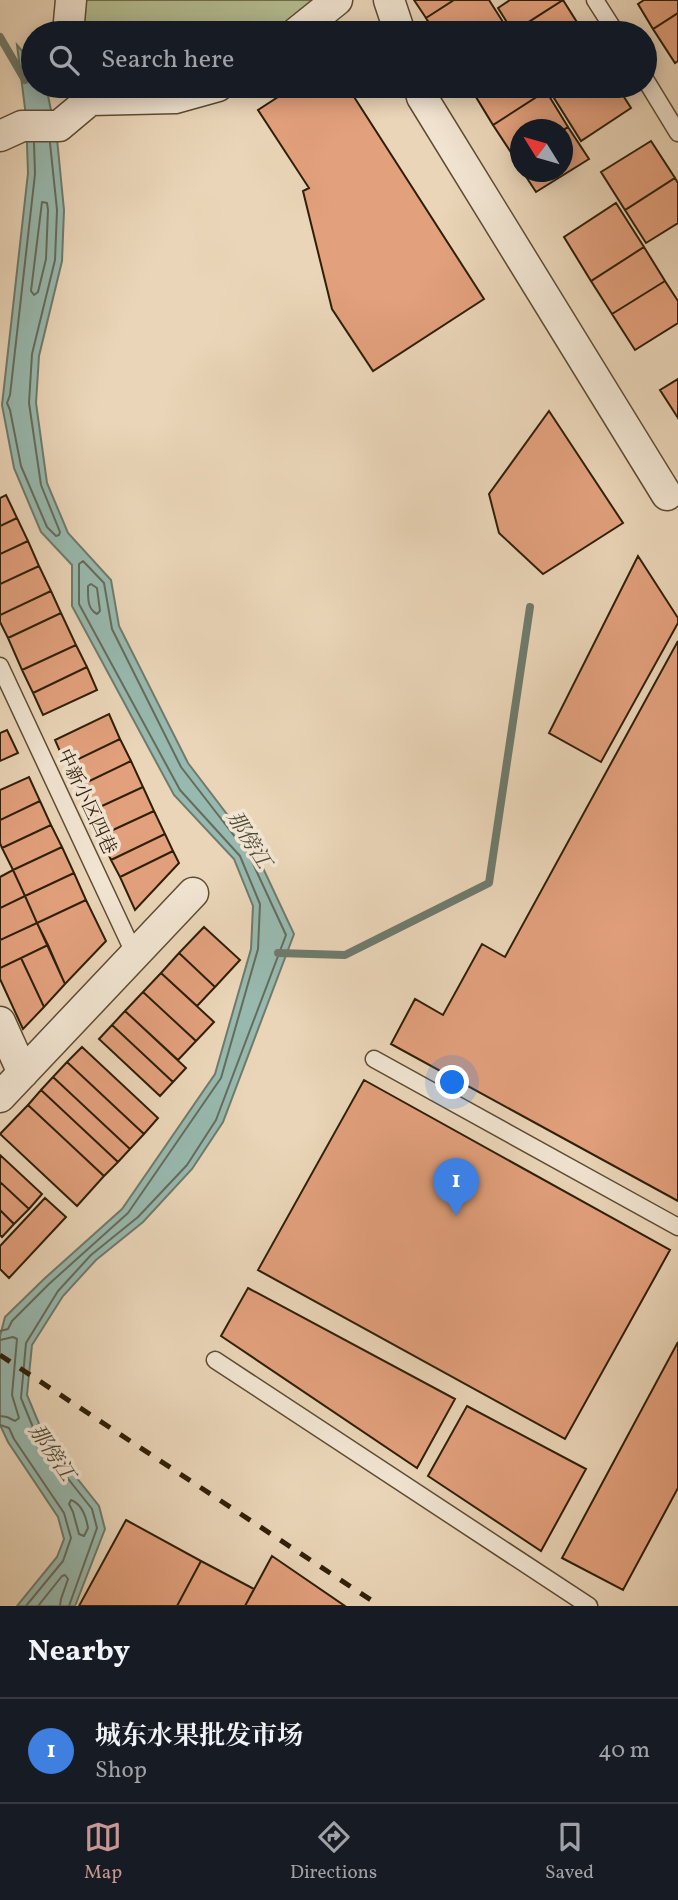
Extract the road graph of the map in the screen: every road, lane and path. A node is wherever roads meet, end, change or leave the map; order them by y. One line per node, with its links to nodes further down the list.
1 (71, 0): 5 (street)
2 (337, 0): 6 (street)
3 (389, 0): 7 (street)
4 (595, 0): 8 (lane)
5 (69, 21)
6 (311, 21)
7 (396, 21)
8 (608, 21)
9 (83, 98): 12 (street)
10 (423, 98): 14 (street)
11 (657, 98): 13 (lane)
12 (11, 131)
13 (678, 132)
14 (674, 499)
15 (0, 666): 17 (lane, 中新小区四巷)
16 (193, 893): 17 (street)
17 (135, 955): 20 (street)
18 (0, 1022): 20 (street)
19 (374, 1059): 22 (lane)
20 (23, 1073): 21 (street)
21 (0, 1097)
22 (678, 1227)
23 (215, 1360): 24 (lane)
24 (589, 1606)

